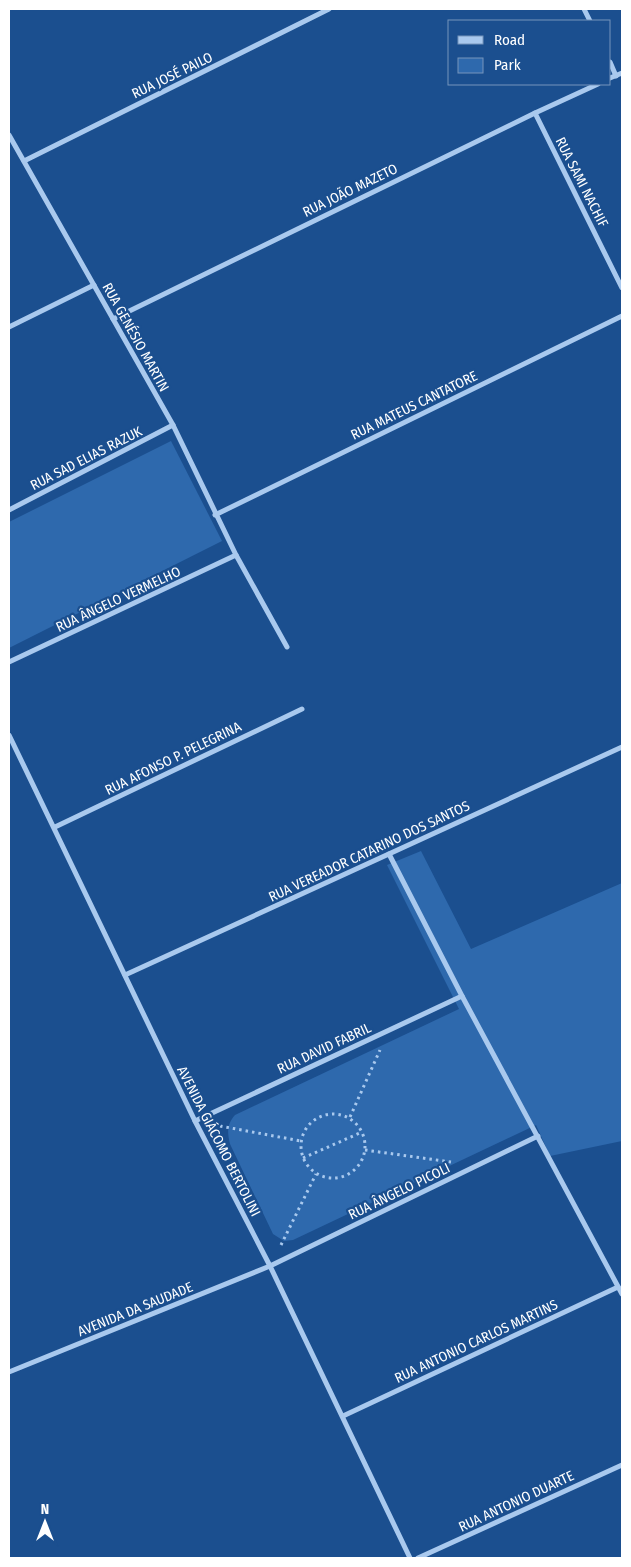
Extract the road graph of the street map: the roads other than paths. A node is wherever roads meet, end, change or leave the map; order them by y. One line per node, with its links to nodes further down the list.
1 (329, 9): 10 (street, RUA JOSÉ PAILO)
2 (611, 64): 4 (street)
3 (622, 73): 4 (street)
4 (616, 76): 5 (street)
5 (611, 78)
6 (596, 85): 7 (street, RUA JOÃO MAZETO)
7 (535, 113): 12 (street, RUA SAMI NACHIF); 14 (street, RUA JOÃO MAZETO)
8 (9, 135): 9 (street, RUA GENÉSIO MARTIN)
9 (10, 141): 10 (street, RUA GENÉSIO MARTIN)
10 (24, 161): 11 (street, RUA GENÉSIO MARTIN)
11 (94, 285): 14 (street, RUA GENÉSIO MARTIN); 15 (street)
12 (622, 288)
13 (622, 316): 18 (street, RUA MATEUS CANTATORE)
14 (113, 319): 16 (street, RUA GENÉSIO MARTIN)
15 (9, 328)
16 (173, 425): 17 (street, RUA SAD ELIAS RAZUK); 18 (street, RUA GENÉSIO MARTIN)
17 (9, 510)
18 (216, 515): 19 (street, RUA GENÉSIO MARTIN)
19 (236, 556): 20 (street, RUA GENÉSIO MARTIN); 21 (street, RUA ÂNGELO VERMELHO)
20 (287, 647)
21 (9, 662)
22 (302, 709): 25 (street, RUA AFONSO P. PELEGRINA)
23 (9, 734): 25 (street, AVENIDA GIÁCOMO BERTOLINI)
24 (622, 747): 26 (street, RUA VEREADOR CATARINO DOS SANTOS)
25 (55, 827): 27 (street, AVENIDA GIÁCOMO BERTOLINI)
26 (390, 854): 27 (street, RUA VEREADOR CATARINO DOS SANTOS); 28 (street)
27 (125, 975): 29 (street, AVENIDA GIÁCOMO BERTOLINI)
28 (462, 996): 29 (street, RUA DAVID FABRIL); 30 (street)
29 (195, 1121): 31 (street, AVENIDA GIÁCOMO BERTOLINI)
30 (538, 1136): 31 (street, RUA ÂNGELO PICOLI); 32 (street)
31 (270, 1266): 34 (street, AVENIDA DA SAUDADE); 35 (street, AVENIDA GIÁCOMO BERTOLINI)
32 (618, 1286): 33 (street); 35 (street, RUA ANTONIO CARLOS MARTINS)
33 (622, 1294)
34 (9, 1372)
35 (343, 1416): 37 (street, AVENIDA GIÁCOMO BERTOLINI)
36 (622, 1464): 38 (street, RUA ANTONIO DUARTE)
37 (410, 1558)
38 (418, 1558)

